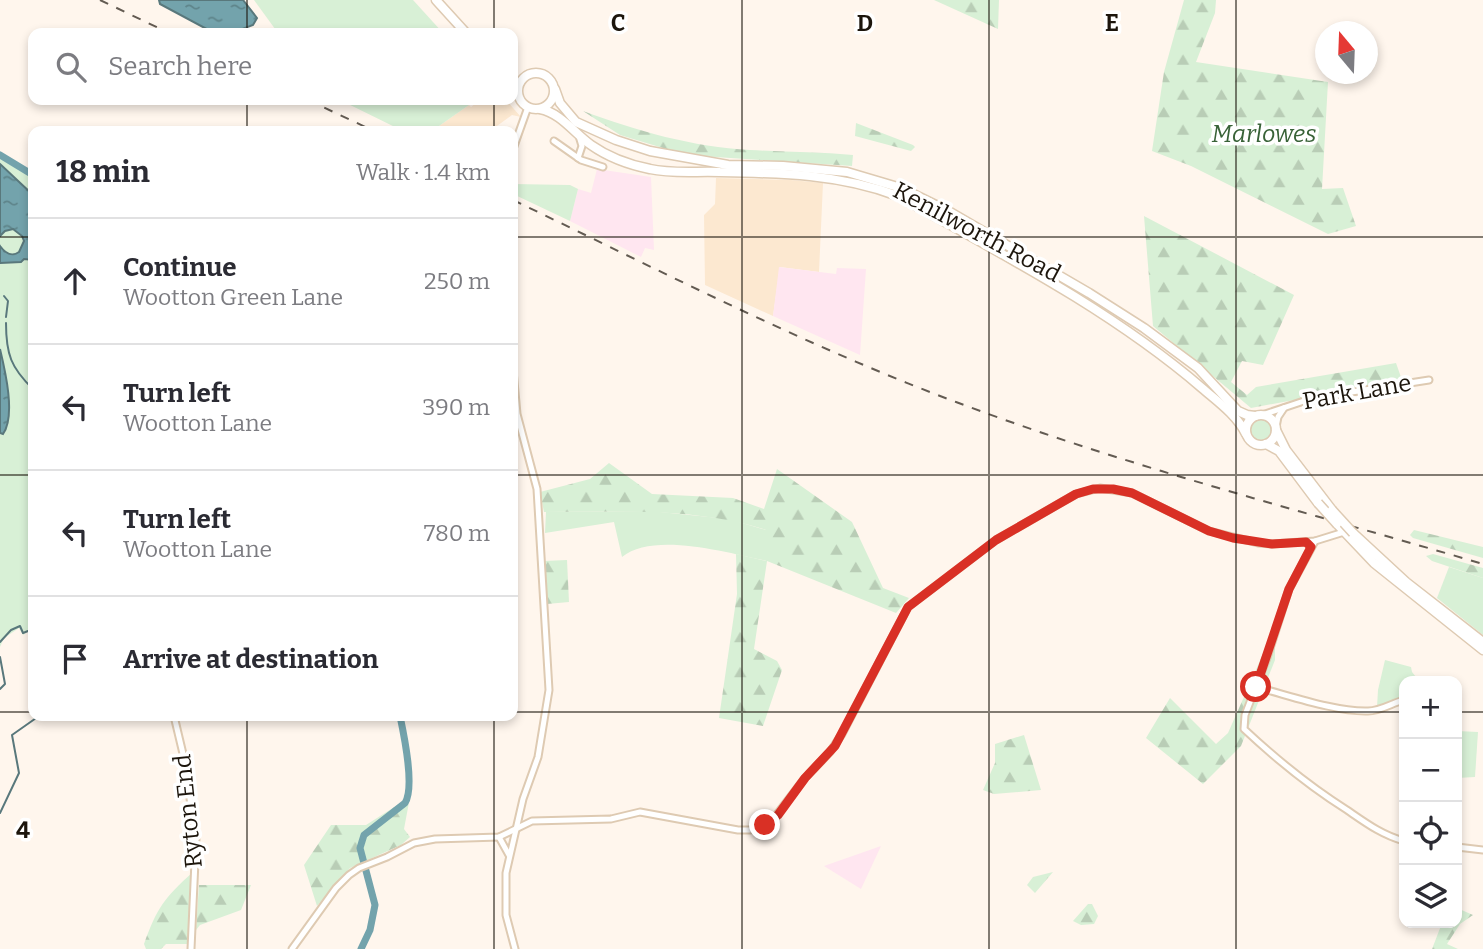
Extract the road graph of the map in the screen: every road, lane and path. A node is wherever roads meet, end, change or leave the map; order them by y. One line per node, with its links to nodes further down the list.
1 (436, 0): 2 (highway)
2 (461, 28)
3 (518, 73): 4 (highway)
4 (529, 74): 5 (highway); 6 (highway)
5 (518, 85)
6 (555, 89): 9 (highway); 18 (highway, Kenilworth Road)
7 (518, 95): 8 (highway)
8 (528, 107): 9 (highway); 10 (street)
9 (540, 109): 11 (highway, Kenilworth Road)
10 (518, 135)
11 (579, 136): 13 (highway, Kenilworth Road); 14 (street)
12 (554, 141): 14 (street)
13 (601, 151): 14 (street, Kenilworth Road); 21 (highway, Kenilworth Road)
14 (579, 155): 15 (street)
15 (603, 167)
16 (1429, 380): 17 (street, Park Lane)
17 (1286, 406): 18 (street, Park Lane); 20 (street, Park Lane)
18 (1259, 415): 20 (highway); 21 (highway)
19 (518, 418): 30 (street)
20 (1276, 429): 22 (highway); 23 (highway, bridge)
21 (1246, 434): 22 (highway)
22 (1266, 444): 23 (highway, bridge)
23 (1349, 533): 24 (street); 25 (highway); 26 (highway)
24 (1311, 543): 27 (street); 31 (street)
25 (1483, 642)
26 (1483, 650)
27 (1256, 687): 28 (street); 34 (street)
28 (1399, 702)
29 (175, 721): 38 (street, Ryton End)
30 (519, 816): 31 (street); 32 (street)
31 (532, 821): 32 (street)
32 (516, 830): 33 (street); 37 (street)
33 (499, 837): 37 (street); 39 (street)
34 (1399, 840)
35 (1462, 848): 36 (street)
36 (1483, 850)
37 (509, 855): 40 (street)
38 (191, 949)
39 (292, 949)
40 (515, 949)

